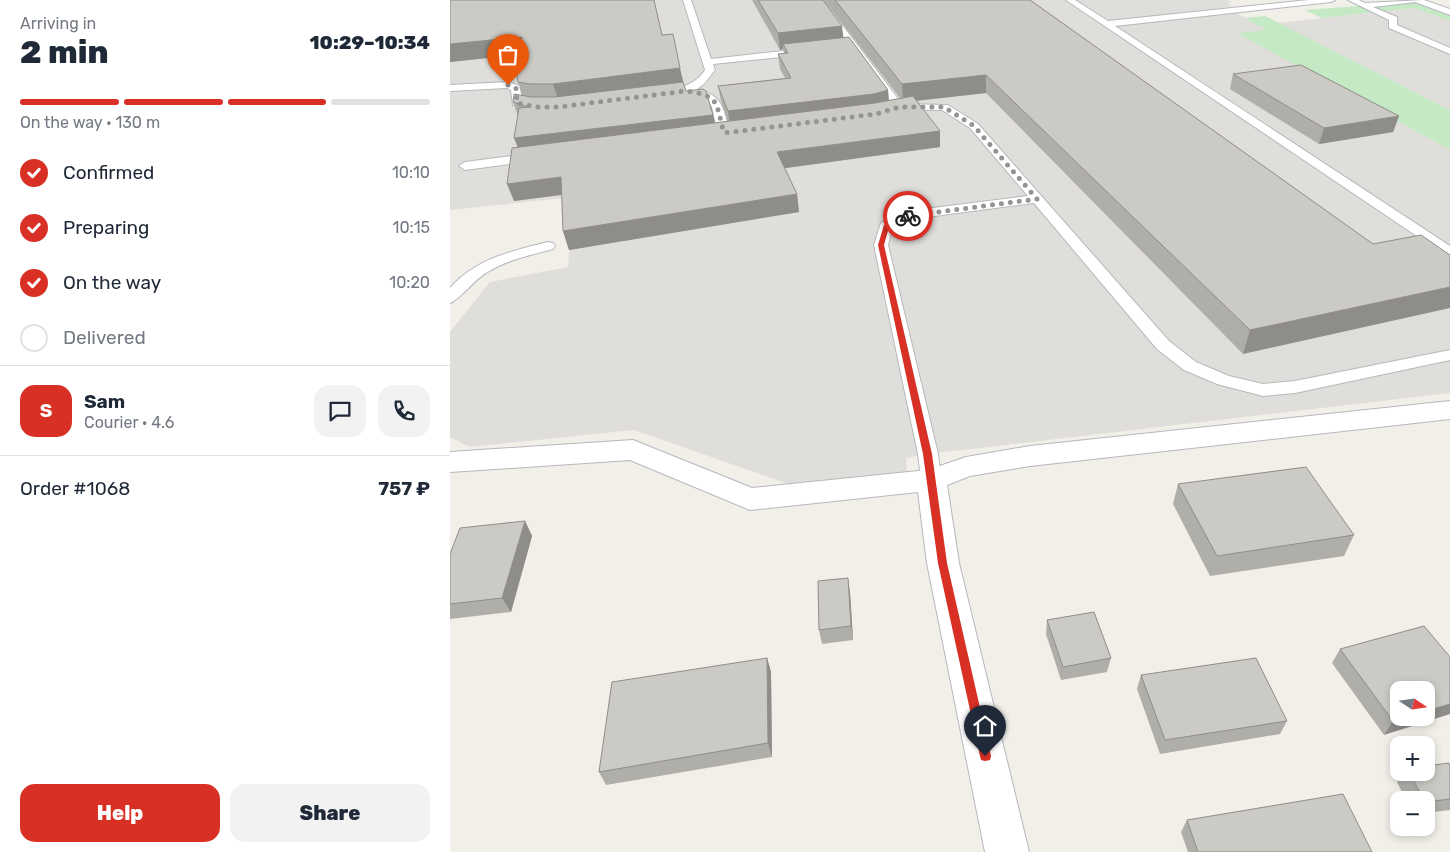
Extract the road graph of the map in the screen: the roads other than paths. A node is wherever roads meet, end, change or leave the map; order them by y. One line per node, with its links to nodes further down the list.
1 (687, 0): 12 (lane)
2 (819, 0): 17 (lane)
3 (1331, 0): 9 (lane)
4 (1352, 0): 7 (lane)
5 (1416, 0): 7 (lane); 8 (lane)
6 (1074, 1): 9 (lane)
7 (1364, 5): 11 (lane)
8 (1450, 12)
9 (1106, 24): 24 (lane)
10 (824, 49): 12 (lane)
11 (1450, 51)
12 (707, 62): 14 (lane)
13 (450, 88): 16 (lane)
14 (686, 91): 15 (lane); 19 (lane)
15 (657, 95)
16 (544, 107)
17 (899, 107): 18 (lane); 22 (lane)
18 (884, 112)
19 (724, 133)
20 (551, 155): 21 (lane)
21 (465, 166)
22 (1037, 199): 26 (lane); 29 (lane)
23 (548, 246): 25 (lane)
24 (1450, 252)
25 (450, 298)
26 (1450, 355)
27 (1450, 410): 29 (street)
28 (450, 462): 29 (street)
29 (931, 480): 30 (street)
30 (1007, 852)

